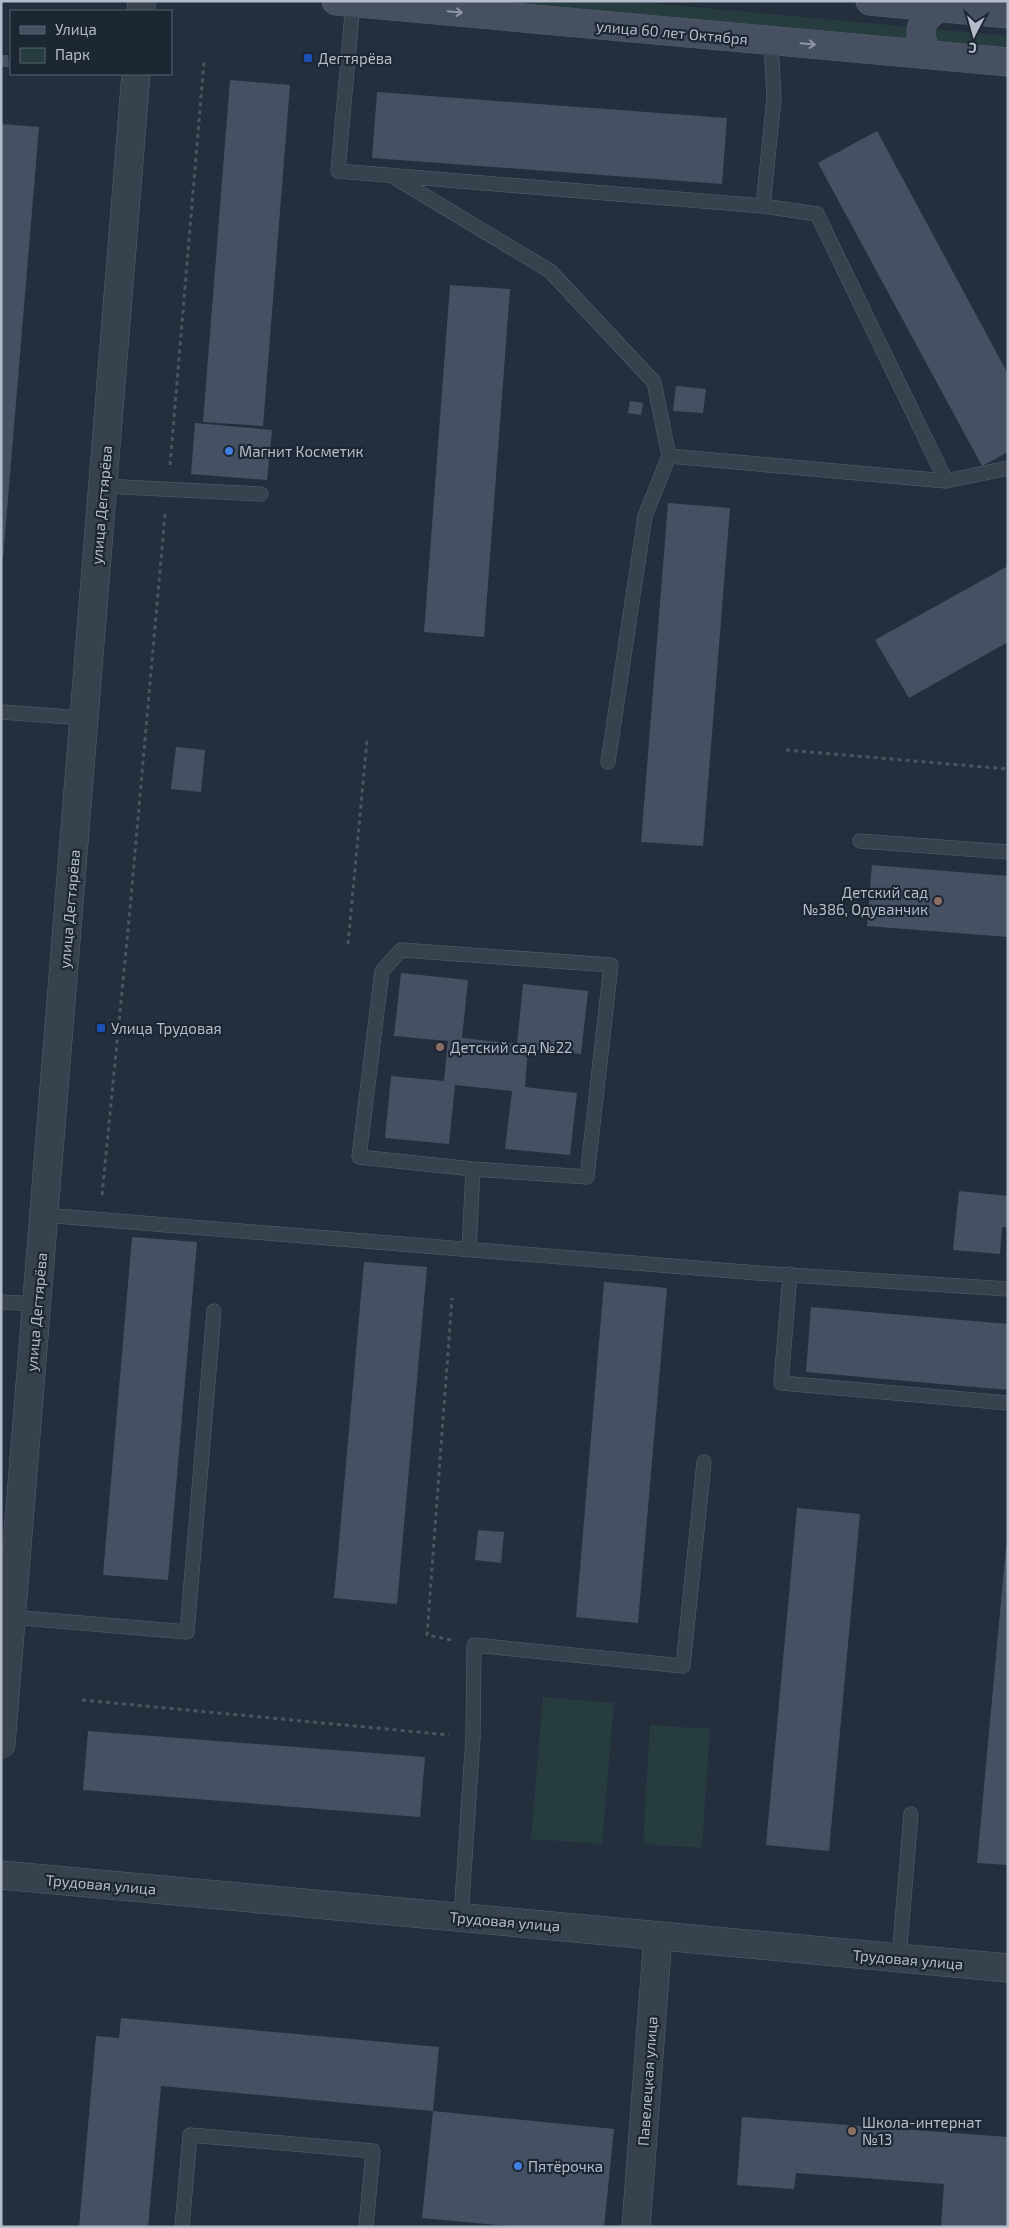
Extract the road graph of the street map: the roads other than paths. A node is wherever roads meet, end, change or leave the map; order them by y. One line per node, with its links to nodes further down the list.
1 (870, 1): 3 (main road)
2 (345, 2): 5 (main road, улица 60 лет Октября, one-way to 5); 9 (lane)
3 (940, 8): 4 (main road); 6 (main road)
4 (1008, 14)
5 (771, 41): 6 (main road, улица 60 лет Октября, one-way to 6); 10 (lane)
6 (929, 55): 7 (main road, улица 60 лет Октября)
7 (1008, 62)
8 (136, 75): 14 (street, улица Дегтярёва)
9 (389, 175): 10 (lane); 11 (lane)
10 (764, 206): 13 (lane)
11 (669, 456): 13 (lane); 18 (lane)
12 (1008, 468): 13 (lane)
13 (946, 481)
14 (103, 486): 15 (lane); 17 (street, улица Дегтярёва)
15 (261, 494)
16 (1, 712): 17 (lane)
17 (84, 718): 22 (street, улица Дегтярёва)
18 (608, 762)
19 (860, 840): 20 (lane)
20 (1008, 852)
21 (473, 1169): 21 (lane); 23 (lane)
22 (44, 1215): 23 (lane); 27 (street, улица Дегтярёва)
23 (469, 1250): 24 (lane)
24 (790, 1274): 25 (lane); 29 (lane)
25 (1008, 1289)
26 (1, 1302): 27 (lane)
27 (37, 1304): 31 (street, улица Дегтярёва)
28 (214, 1311): 31 (lane)
29 (1008, 1403)
30 (704, 1462): 35 (lane)
31 (12, 1617): 32 (street, улица Дегтярёва)
32 (1, 1744)
33 (911, 1814): 37 (lane)
34 (1, 1875): 35 (street, Трудовая улица)
35 (461, 1917): 36 (street, Трудовая улица)
36 (658, 1936): 37 (street, Трудовая улица); 41 (street, Павелецкая улица)
37 (899, 1958): 38 (street, Трудовая улица)
38 (1008, 1968)
39 (182, 2227): 40 (lane)
40 (366, 2227)
41 (636, 2227)

